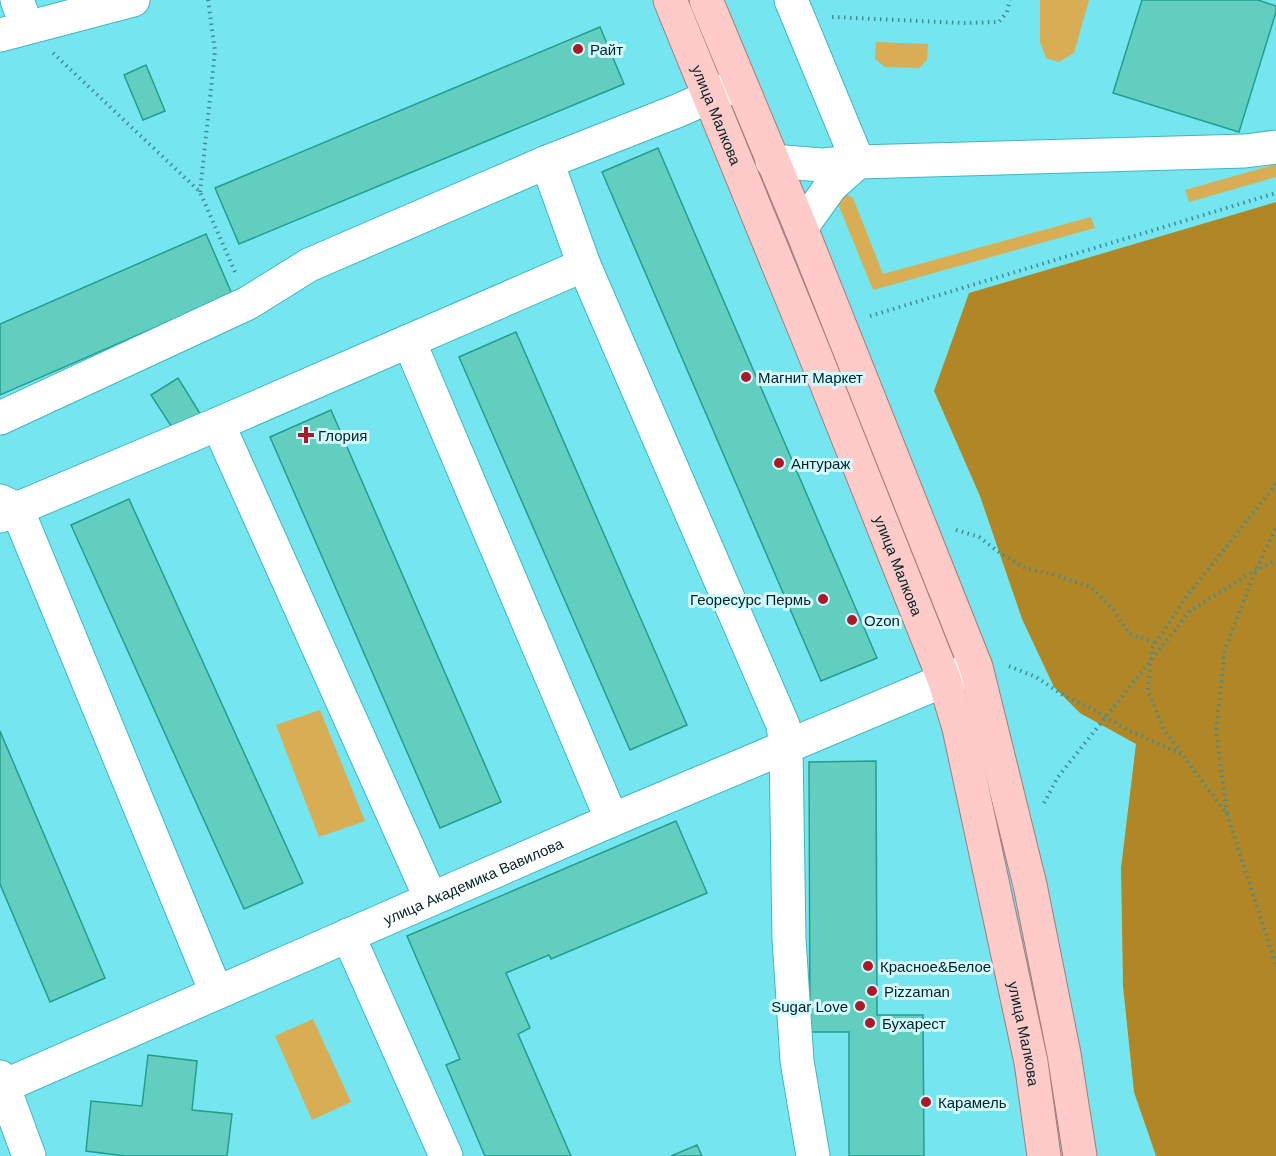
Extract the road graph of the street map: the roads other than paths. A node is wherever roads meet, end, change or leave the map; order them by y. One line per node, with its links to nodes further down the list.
1 (133, 0): 5 (street)
2 (670, 0): 7 (main road, улица Малкова)
3 (706, 0): 6 (main road)
4 (791, 0): 11 (street)
5 (15, 21)
6 (740, 83): 7 (street); 9 (main road)
7 (710, 97): 10 (street); 19 (main road, улица Малкова)
8 (1276, 147): 11 (street)
9 (772, 161): 11 (street); 12 (main road)
10 (547, 162): 13 (street); 15 (street)
11 (858, 162): 12 (street)
12 (801, 228): 18 (main road)
13 (584, 265): 14 (street); 20 (street)
14 (410, 341): 16 (street); 21 (street)
15 (0, 418)
16 (218, 424): 17 (street); 22 (street)
17 (6, 509): 24 (street)
18 (989, 665): 19 (street, улица Академика Вавилова); 30 (main road)
19 (944, 679): 20 (street, улица Академика Вавилова); 29 (main road, улица Малкова)
20 (786, 748): 21 (street, улица Академика Вавилова); 28 (street)
21 (612, 820): 22 (street, улица Академика Вавилова)
22 (431, 899): 23 (street, улица Академика Вавилова)
23 (348, 935): 24 (street, улица Академика Вавилова); 27 (street)
24 (216, 992): 25 (street, улица Академика Вавилова)
25 (2, 1082): 26 (street, улица Академика Вавилова)
26 (28, 1156)
27 (446, 1156)
28 (813, 1156)
29 (1044, 1156)
30 (1080, 1156)

